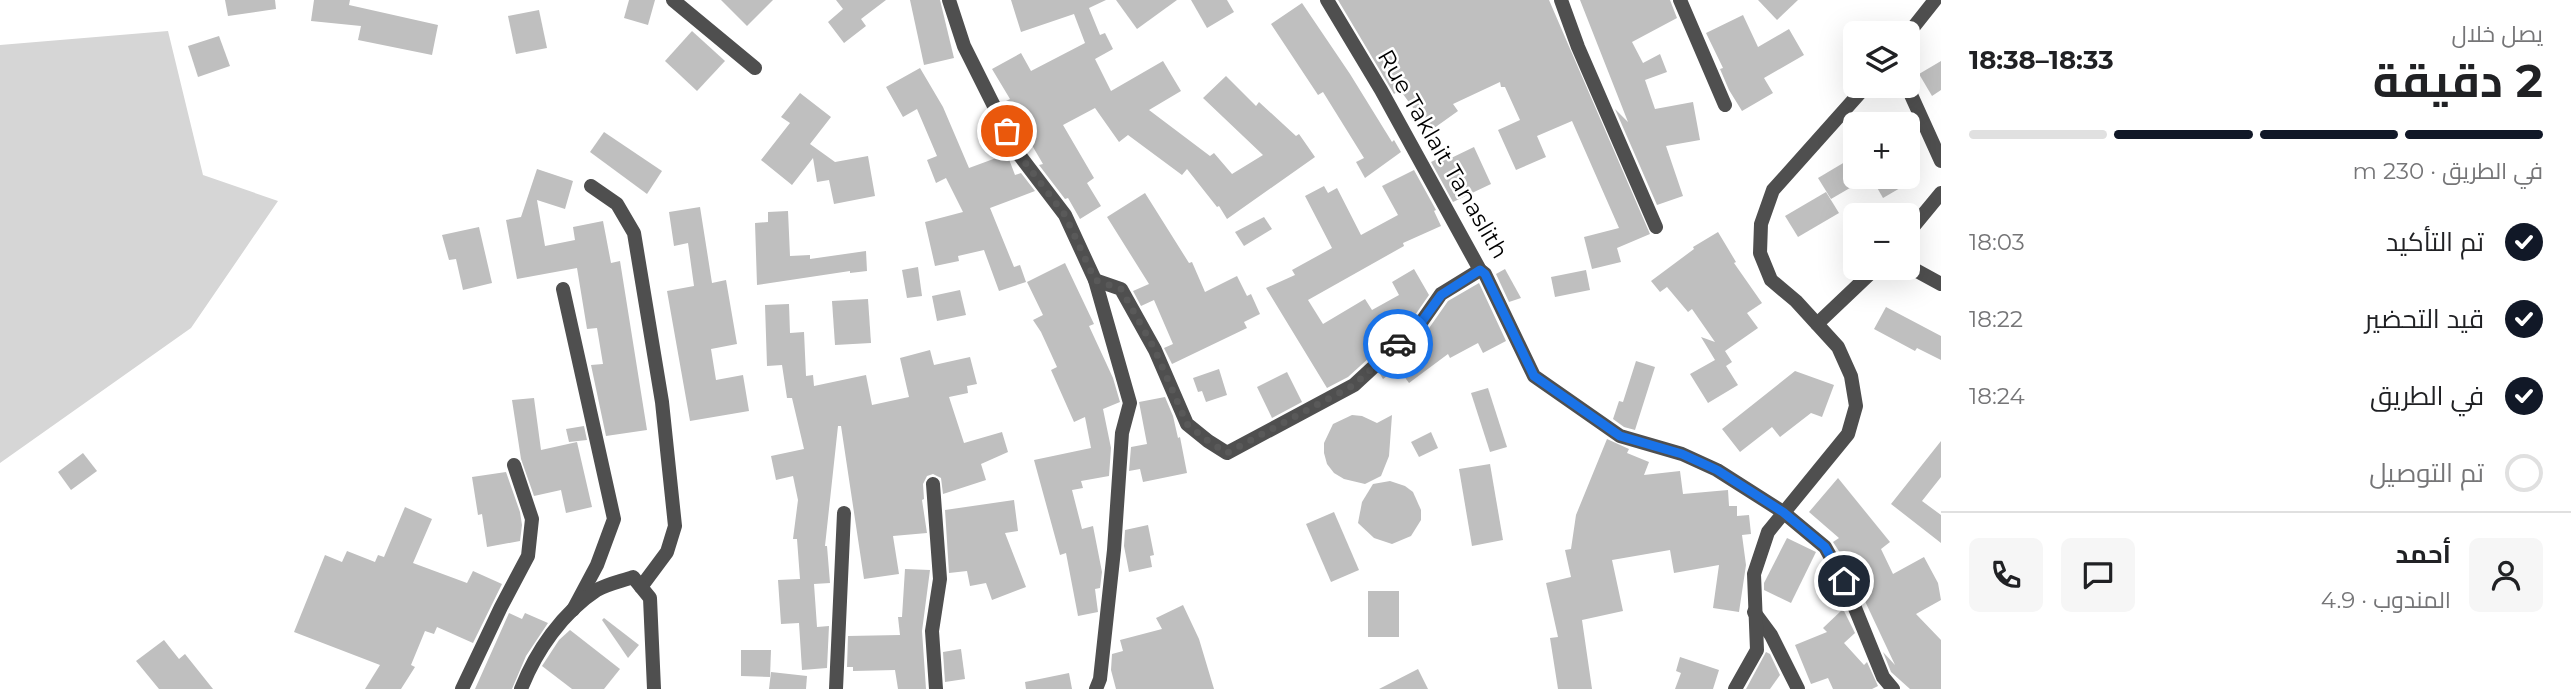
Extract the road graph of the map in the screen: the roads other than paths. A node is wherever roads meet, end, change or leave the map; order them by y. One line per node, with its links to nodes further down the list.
1 (673, 0): 8 (street)
2 (949, 0): 19 (street)
3 (1327, 0): 17 (street, Rue Taklait Tanaslith)
4 (1561, 0): 16 (street)
5 (1680, 0): 11 (street)
6 (1935, 0): 7 (street)
7 (1918, 21)
8 (755, 68)
9 (1855, 98): 23 (street)
10 (1912, 98): 12 (street)
11 (1725, 105)
12 (1941, 161)
13 (591, 186): 28 (street)
14 (1941, 194): 15 (street)
15 (1920, 219)
16 (1656, 227)
17 (1480, 270): 19 (street); 26 (street, Rue Taklait Tanaslith)
18 (1920, 273): 21 (street)
19 (1095, 280): 36 (street)
20 (1863, 280): 23 (street)
21 (1941, 284)
22 (563, 289): 29 (street)
23 (1816, 324): 26 (street)
24 (514, 465): 31 (street)
25 (933, 484): 35 (street)
26 (1783, 512): 30 (street); 39 (street, Rue Taklait Tanaslith)
27 (844, 513): 34 (street)
28 (641, 587): 29 (street); 33 (street)
29 (573, 610): 32 (street)
30 (1754, 612): 37 (street); 38 (street)
31 (463, 689)
32 (521, 689)
33 (654, 689)
34 (836, 689)
35 (936, 689)
36 (1096, 689)
37 (1735, 689)
38 (1798, 689)
39 (1893, 689)

